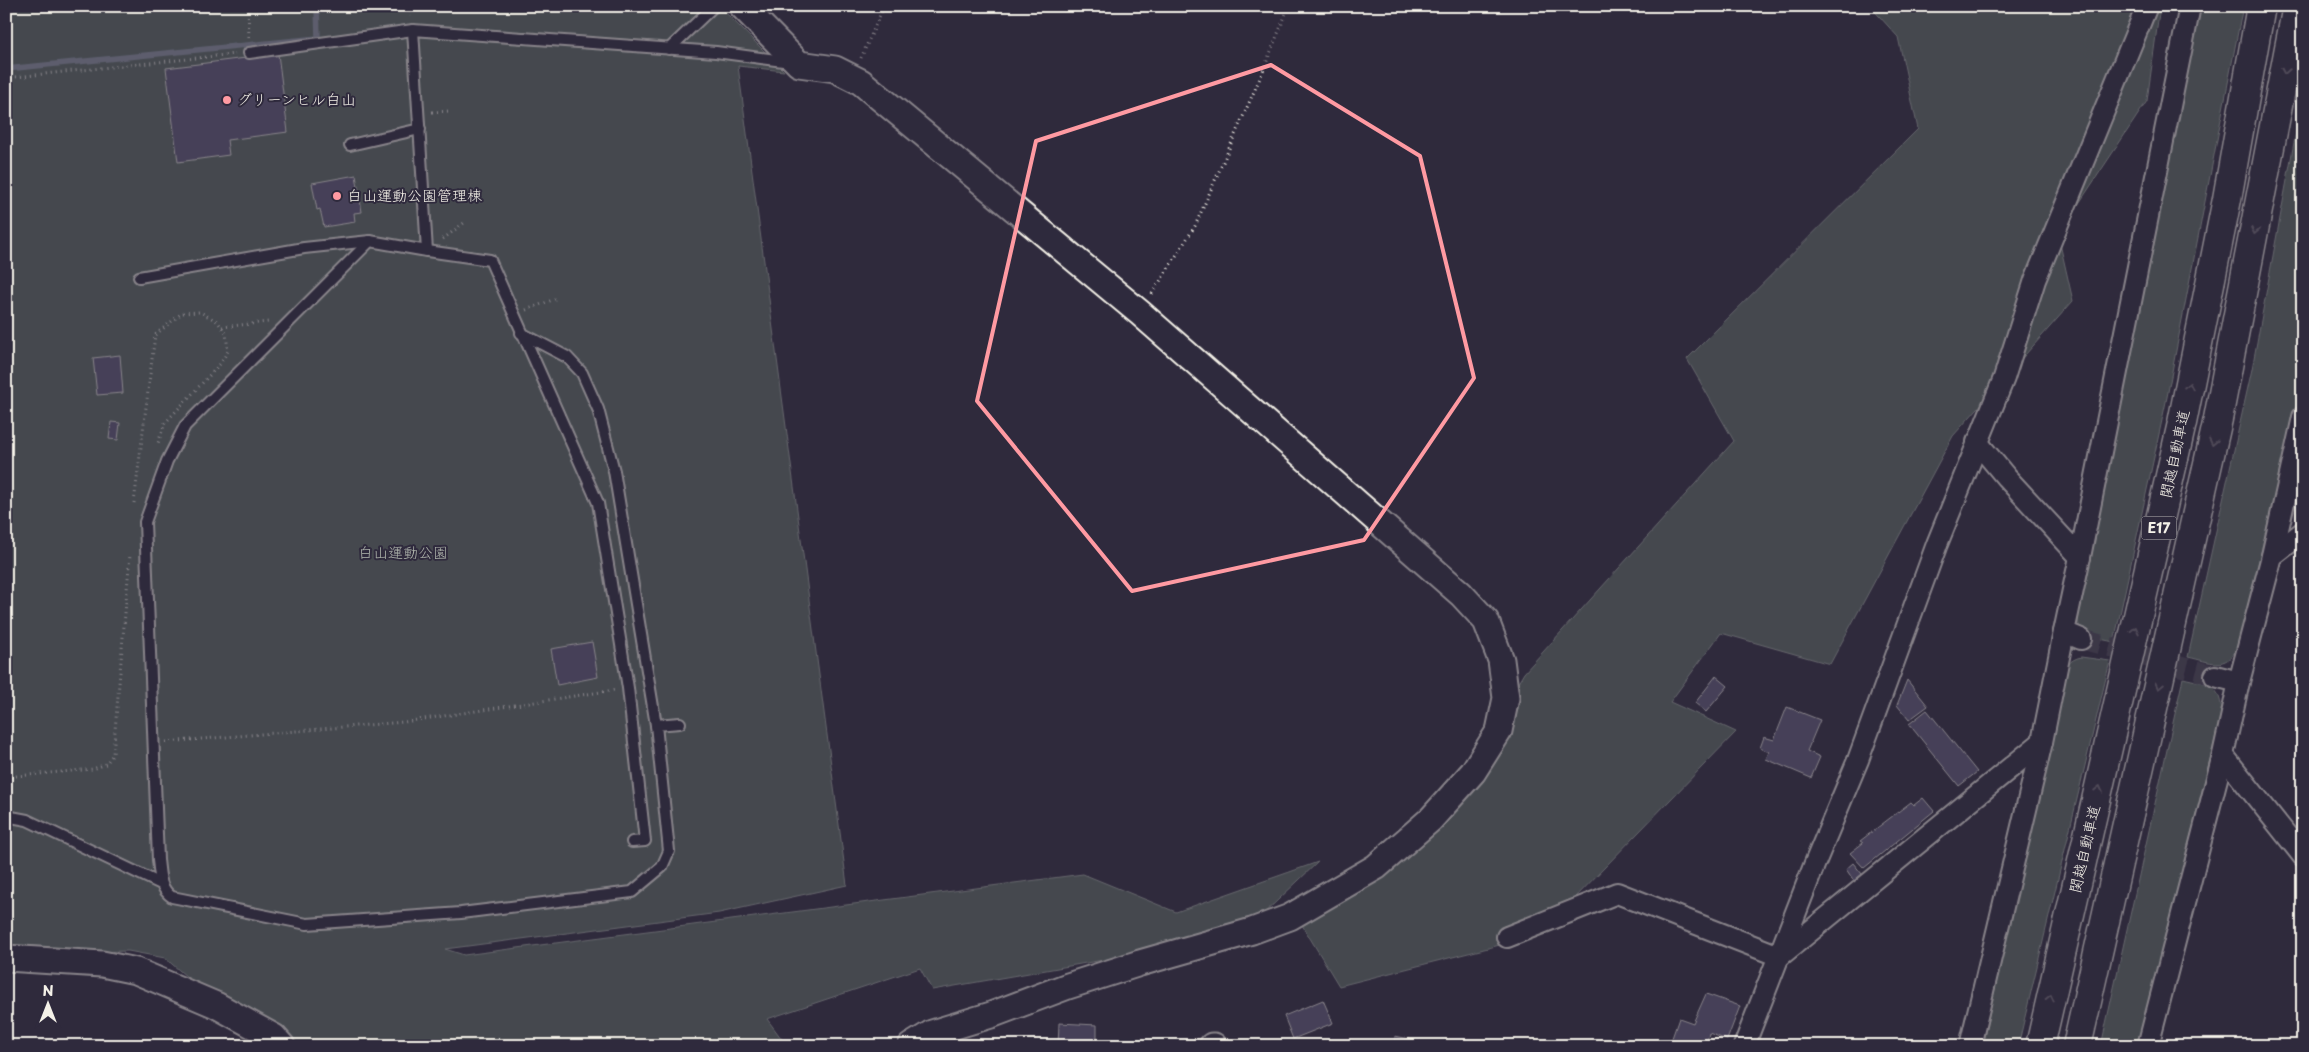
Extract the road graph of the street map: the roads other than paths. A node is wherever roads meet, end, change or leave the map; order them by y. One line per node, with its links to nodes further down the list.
1 (714, 6): 8 (lane)
2 (742, 6): 10 (street)
3 (2147, 6): 18 (street)
4 (2190, 6): 21 (street)
5 (2261, 6): 39 (highway, 関越自動車道 / E17, one-way to 5)
6 (2297, 6): 40 (highway, E17, one-way to 40)
7 (413, 30): 8 (lane); 9 (lane); 11 (lane)
8 (668, 49): 10 (lane)
9 (249, 53)
10 (799, 64): 36 (street)
11 (420, 128): 12 (lane); 14 (lane)
12 (350, 145)
13 (370, 241): 14 (lane); 15 (lane); 31 (lane)
14 (427, 251): 16 (lane)
15 (139, 277)
16 (521, 332): 25 (lane); 29 (lane)
17 (2303, 417): 20 (street)
18 (1976, 442): 21 (street); 33 (street)
19 (2303, 532): 20 (street)
20 (2272, 556): 23 (street)
21 (2080, 558): 26 (street)
22 (2215, 676): 23 (street)
23 (2239, 682): 27 (street)
24 (680, 723): 25 (lane)
25 (656, 725): 31 (lane)
26 (2042, 742): 33 (street); 38 (street)
27 (2223, 755): 30 (street); 41 (street)
28 (6, 816): 31 (lane)
29 (632, 842)
30 (2303, 856)
31 (162, 884)
32 (1507, 937): 33 (street)
33 (1780, 956): 37 (street)
34 (6, 958): 35 (street)
35 (282, 1046)
36 (911, 1046)
37 (1744, 1046)
38 (1970, 1046)
39 (2040, 1046)
40 (2077, 1046)
41 (2148, 1046)

